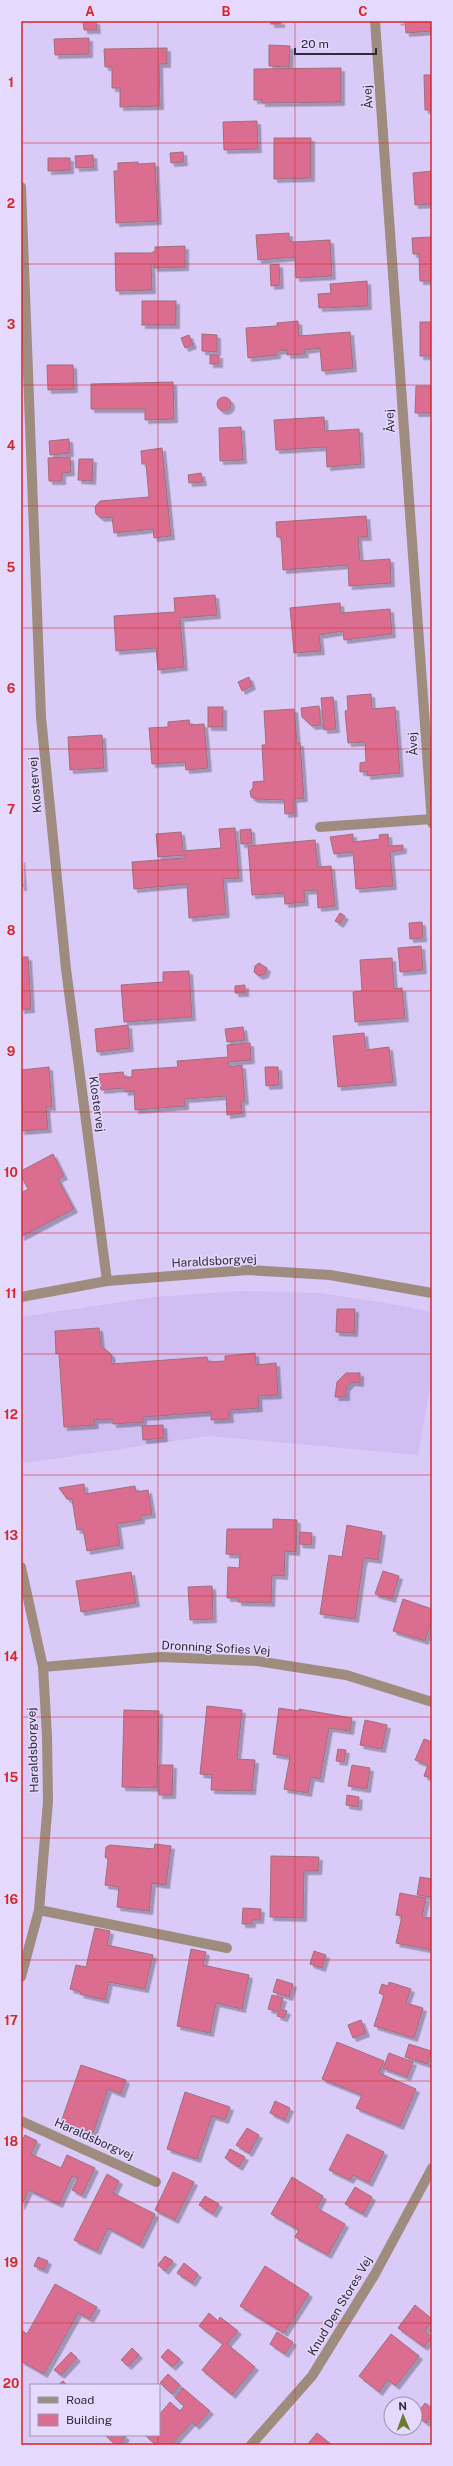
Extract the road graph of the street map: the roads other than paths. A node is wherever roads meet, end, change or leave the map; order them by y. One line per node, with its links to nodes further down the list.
1 (375, 21): 3 (street, Åvej)
2 (21, 187): 6 (street, Klostervej)
3 (432, 819): 4 (street, Åvej); 5 (street)
4 (432, 822)
5 (320, 826)
6 (107, 1282): 7 (street, Haraldsborgvej); 8 (street, Haraldsborgvej)
7 (432, 1293)
8 (21, 1297)
9 (21, 1567): 10 (street, Haraldsborgvej)
10 (43, 1667): 11 (street, Dronning Sofies Vej); 12 (street, Haraldsborgvej)
11 (432, 1702)
12 (39, 1910): 13 (street); 14 (street, Haraldsborgvej)
13 (227, 1948)
14 (21, 1977)
15 (21, 2120): 17 (street, Haraldsborgvej)
16 (432, 2168): 18 (street, Knud Den Stores Vej)
17 (156, 2182)
18 (251, 2445)

